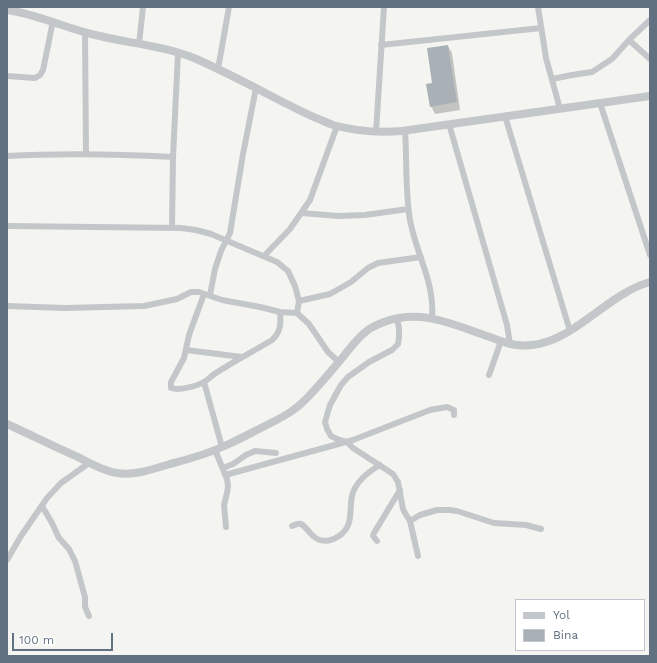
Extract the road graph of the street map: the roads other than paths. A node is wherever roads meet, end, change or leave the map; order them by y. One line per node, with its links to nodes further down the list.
1 (143, 7): 11 (street)
2 (229, 7): 15 (street)
3 (384, 7): 12 (street)
4 (538, 7): 8 (street)
5 (7, 10): 7 (street)
6 (650, 20): 10 (street)
7 (53, 22): 9 (street); 16 (street)
8 (541, 28): 12 (street); 17 (street)
9 (85, 32): 11 (street); 27 (street)
10 (629, 40): 14 (street); 17 (street)
11 (139, 44): 13 (street)
12 (381, 45): 26 (street)
13 (178, 53): 15 (street); 29 (street)
14 (650, 58)
15 (218, 69): 18 (street)
16 (7, 76)
17 (552, 79): 21 (street)
18 (256, 88): 24 (street); 34 (street)
19 (650, 96): 20 (street)
20 (600, 103): 21 (street); 35 (street)
21 (560, 109): 22 (street)
22 (504, 116): 23 (street); 46 (street)
23 (449, 124): 25 (street); 48 (street)
24 (337, 126): 26 (street); 31 (street)
25 (405, 130): 26 (street); 30 (street)
26 (376, 132)
27 (86, 154): 28 (street); 29 (street)
28 (7, 156)
29 (173, 157): 33 (street)
30 (408, 209): 31 (street); 37 (street)
31 (301, 213): 36 (street)
32 (7, 226): 33 (street)
33 (172, 228): 34 (street)
34 (226, 240): 36 (street); 39 (street)
35 (650, 255)
36 (264, 256): 40 (street)
37 (421, 257): 40 (street); 44 (street)
38 (650, 282): 46 (street)
39 (207, 295): 41 (street); 42 (street); 49 (street)
40 (299, 301): 43 (street)
41 (7, 306)
42 (280, 312): 43 (street); 50 (street)
43 (297, 313): 51 (street)
44 (432, 318): 45 (street); 47 (street)
45 (397, 319): 51 (street); 56 (street)
46 (570, 331): 48 (street)
47 (501, 341): 48 (street); 52 (street)
48 (510, 344)
49 (186, 350): 50 (street); 53 (street)
50 (242, 357): 53 (street)
51 (338, 362): 57 (street)
52 (489, 376)
53 (204, 382): 57 (street)
54 (454, 415): 56 (street)
55 (7, 424): 59 (street)
56 (347, 442): 60 (street); 62 (street)
57 (219, 449): 59 (street); 61 (street)
58 (276, 453): 61 (street)
59 (89, 462): 64 (street)
60 (380, 465): 63 (street); 66 (street)
61 (223, 468): 62 (street)
62 (225, 475): 67 (street)
63 (400, 490): 65 (street); 69 (street)
64 (42, 506): 71 (street); 72 (street)
65 (410, 521): 68 (street); 70 (street)
66 (292, 526)
67 (226, 527)
68 (541, 529)
69 (377, 541)
70 (418, 556)
71 (7, 560)
72 (89, 616)

